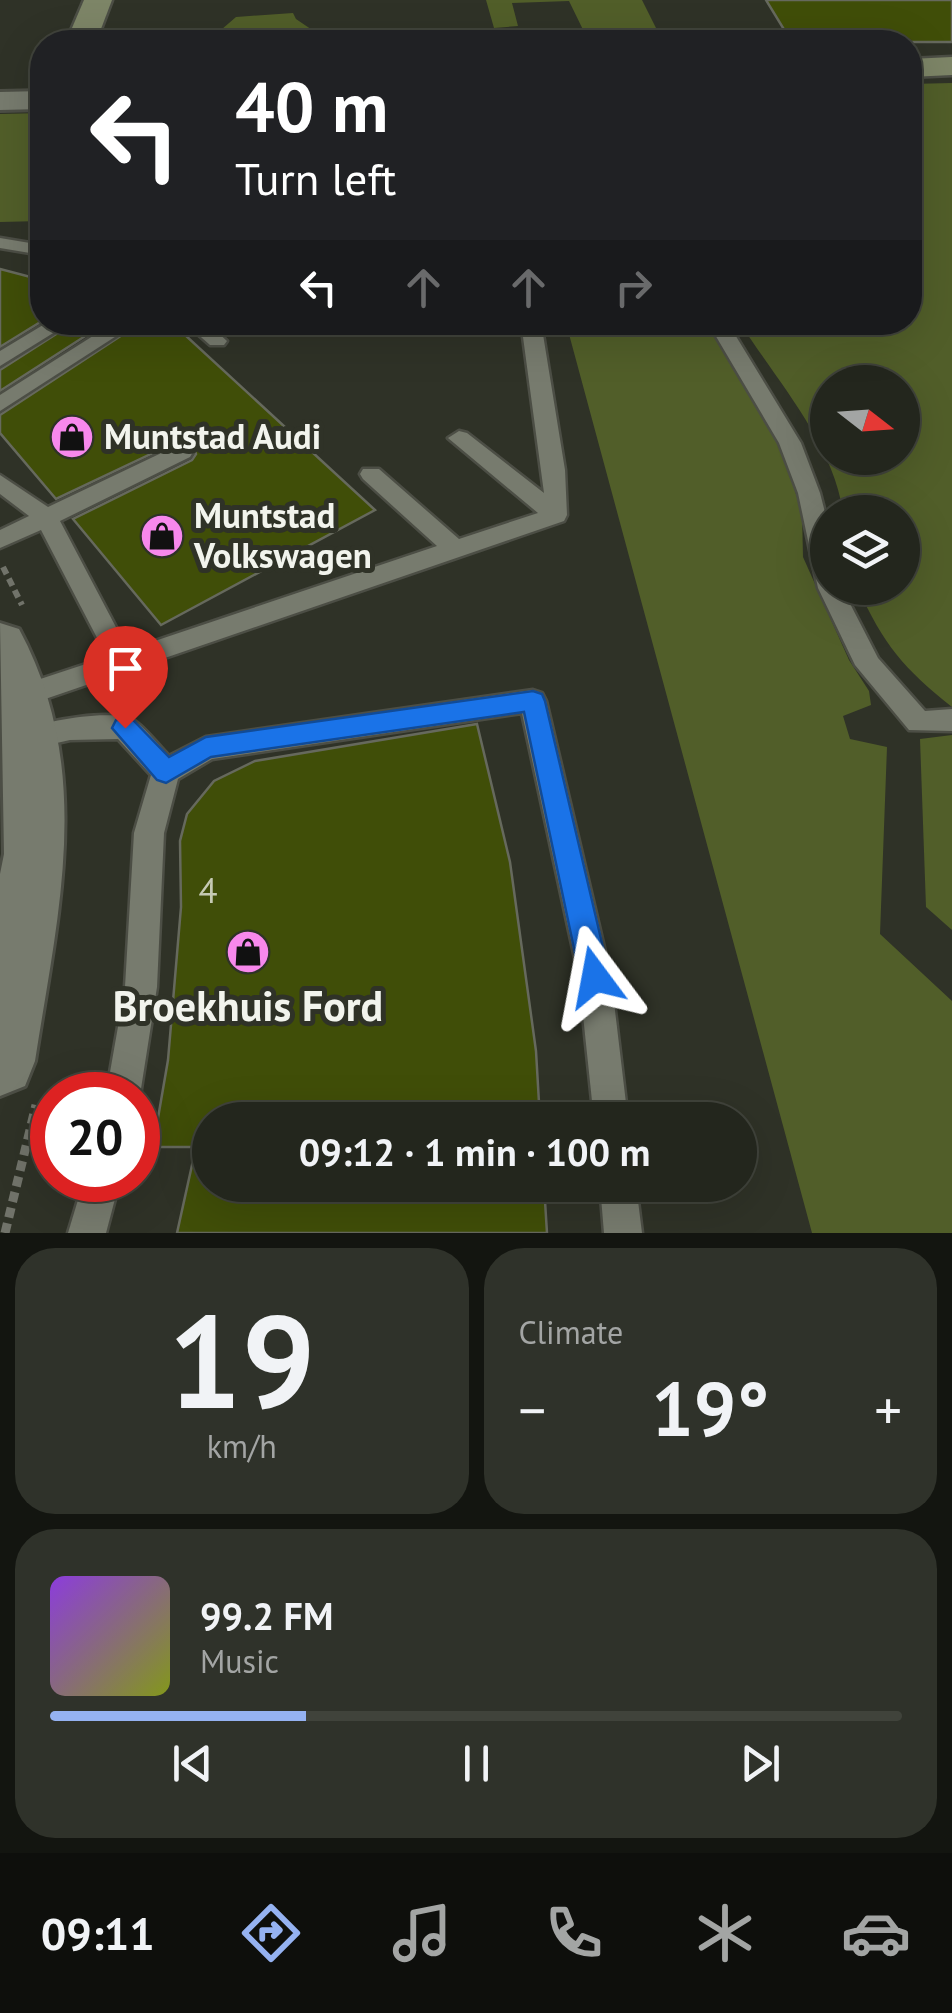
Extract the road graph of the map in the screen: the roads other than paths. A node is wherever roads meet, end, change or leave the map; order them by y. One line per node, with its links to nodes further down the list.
1 (98, 0): 2 (street)
2 (86, 30)
3 (952, 66): 4 (street)
4 (922, 67)
5 (30, 100): 6 (street)
6 (0, 101)
7 (0, 243): 8 (lane)
8 (30, 248)
9 (41, 335): 15 (lane)
10 (109, 335): 16 (lane)
11 (209, 335): 14 (lane)
12 (533, 335): 22 (lane)
13 (725, 335): 21 (lane)
14 (217, 342)
15 (0, 360)
16 (0, 404)
17 (458, 438): 22 (lane)
18 (182, 452): 23 (lane)
19 (371, 474): 25 (lane)
20 (0, 484): 23 (lane)
21 (810, 502)
22 (556, 516): 25 (lane)
23 (46, 517): 24 (lane); 27 (lane)
24 (0, 540)
25 (453, 547): 27 (lane)
26 (838, 605): 29 (lane)
27 (122, 662): 28 (lane)
28 (17, 693): 30 (lane); 31 (street)
29 (952, 720)
30 (166, 772): 32 (lane); 33 (lane)
31 (0, 1061)
32 (127, 1072)
33 (609, 1102)
34 (96, 1202): 36 (lane)
35 (620, 1202): 37 (lane)
36 (87, 1233)
37 (624, 1233)

